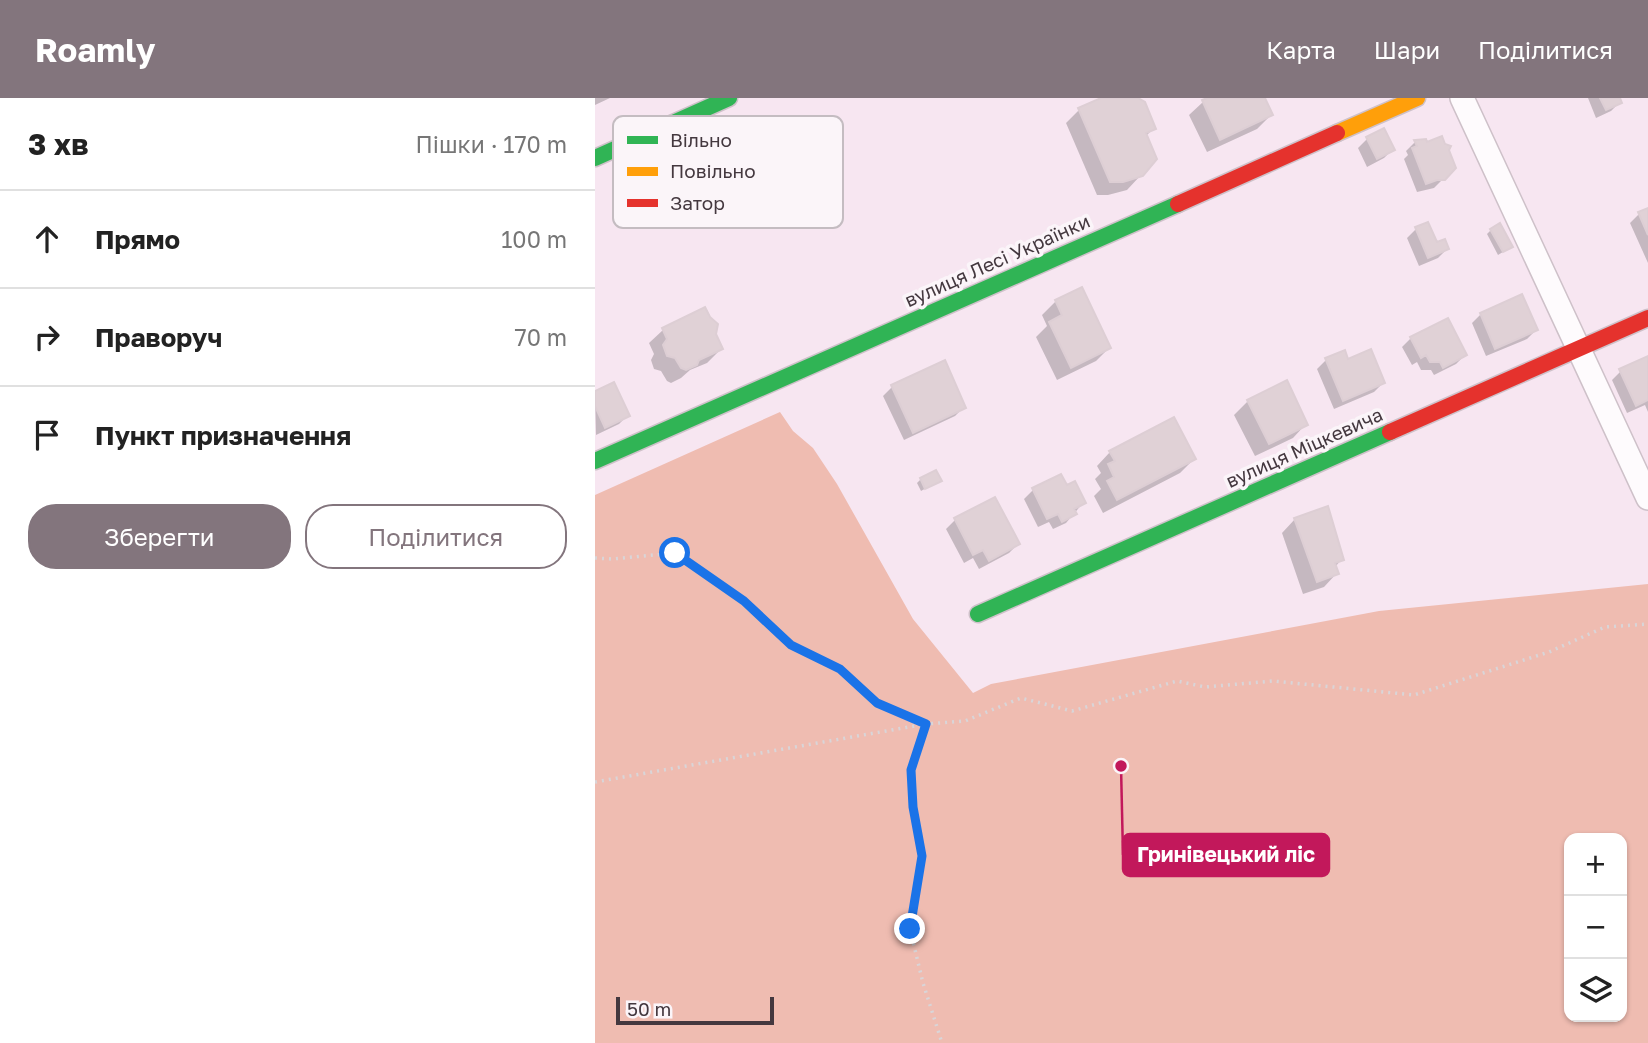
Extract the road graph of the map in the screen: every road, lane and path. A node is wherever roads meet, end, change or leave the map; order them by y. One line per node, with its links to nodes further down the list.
1 (729, 98): 4 (street)
2 (1417, 98): 9 (street, вулиця Лесі Українки)
3 (1462, 98): 8 (street)
4 (689, 116)
5 (613, 150): 6 (street)
6 (595, 158)
7 (1648, 318): 8 (street, вулиця Міцкевича)
8 (1577, 349): 10 (street); 12 (street, вулиця Міцкевича)
9 (595, 461)
10 (1648, 498)
11 (595, 558): 14 (path)
12 (978, 614)
13 (1648, 624): 14 (path)
14 (926, 724): 15 (path); 16 (path)
15 (595, 782)
16 (942, 1043)

